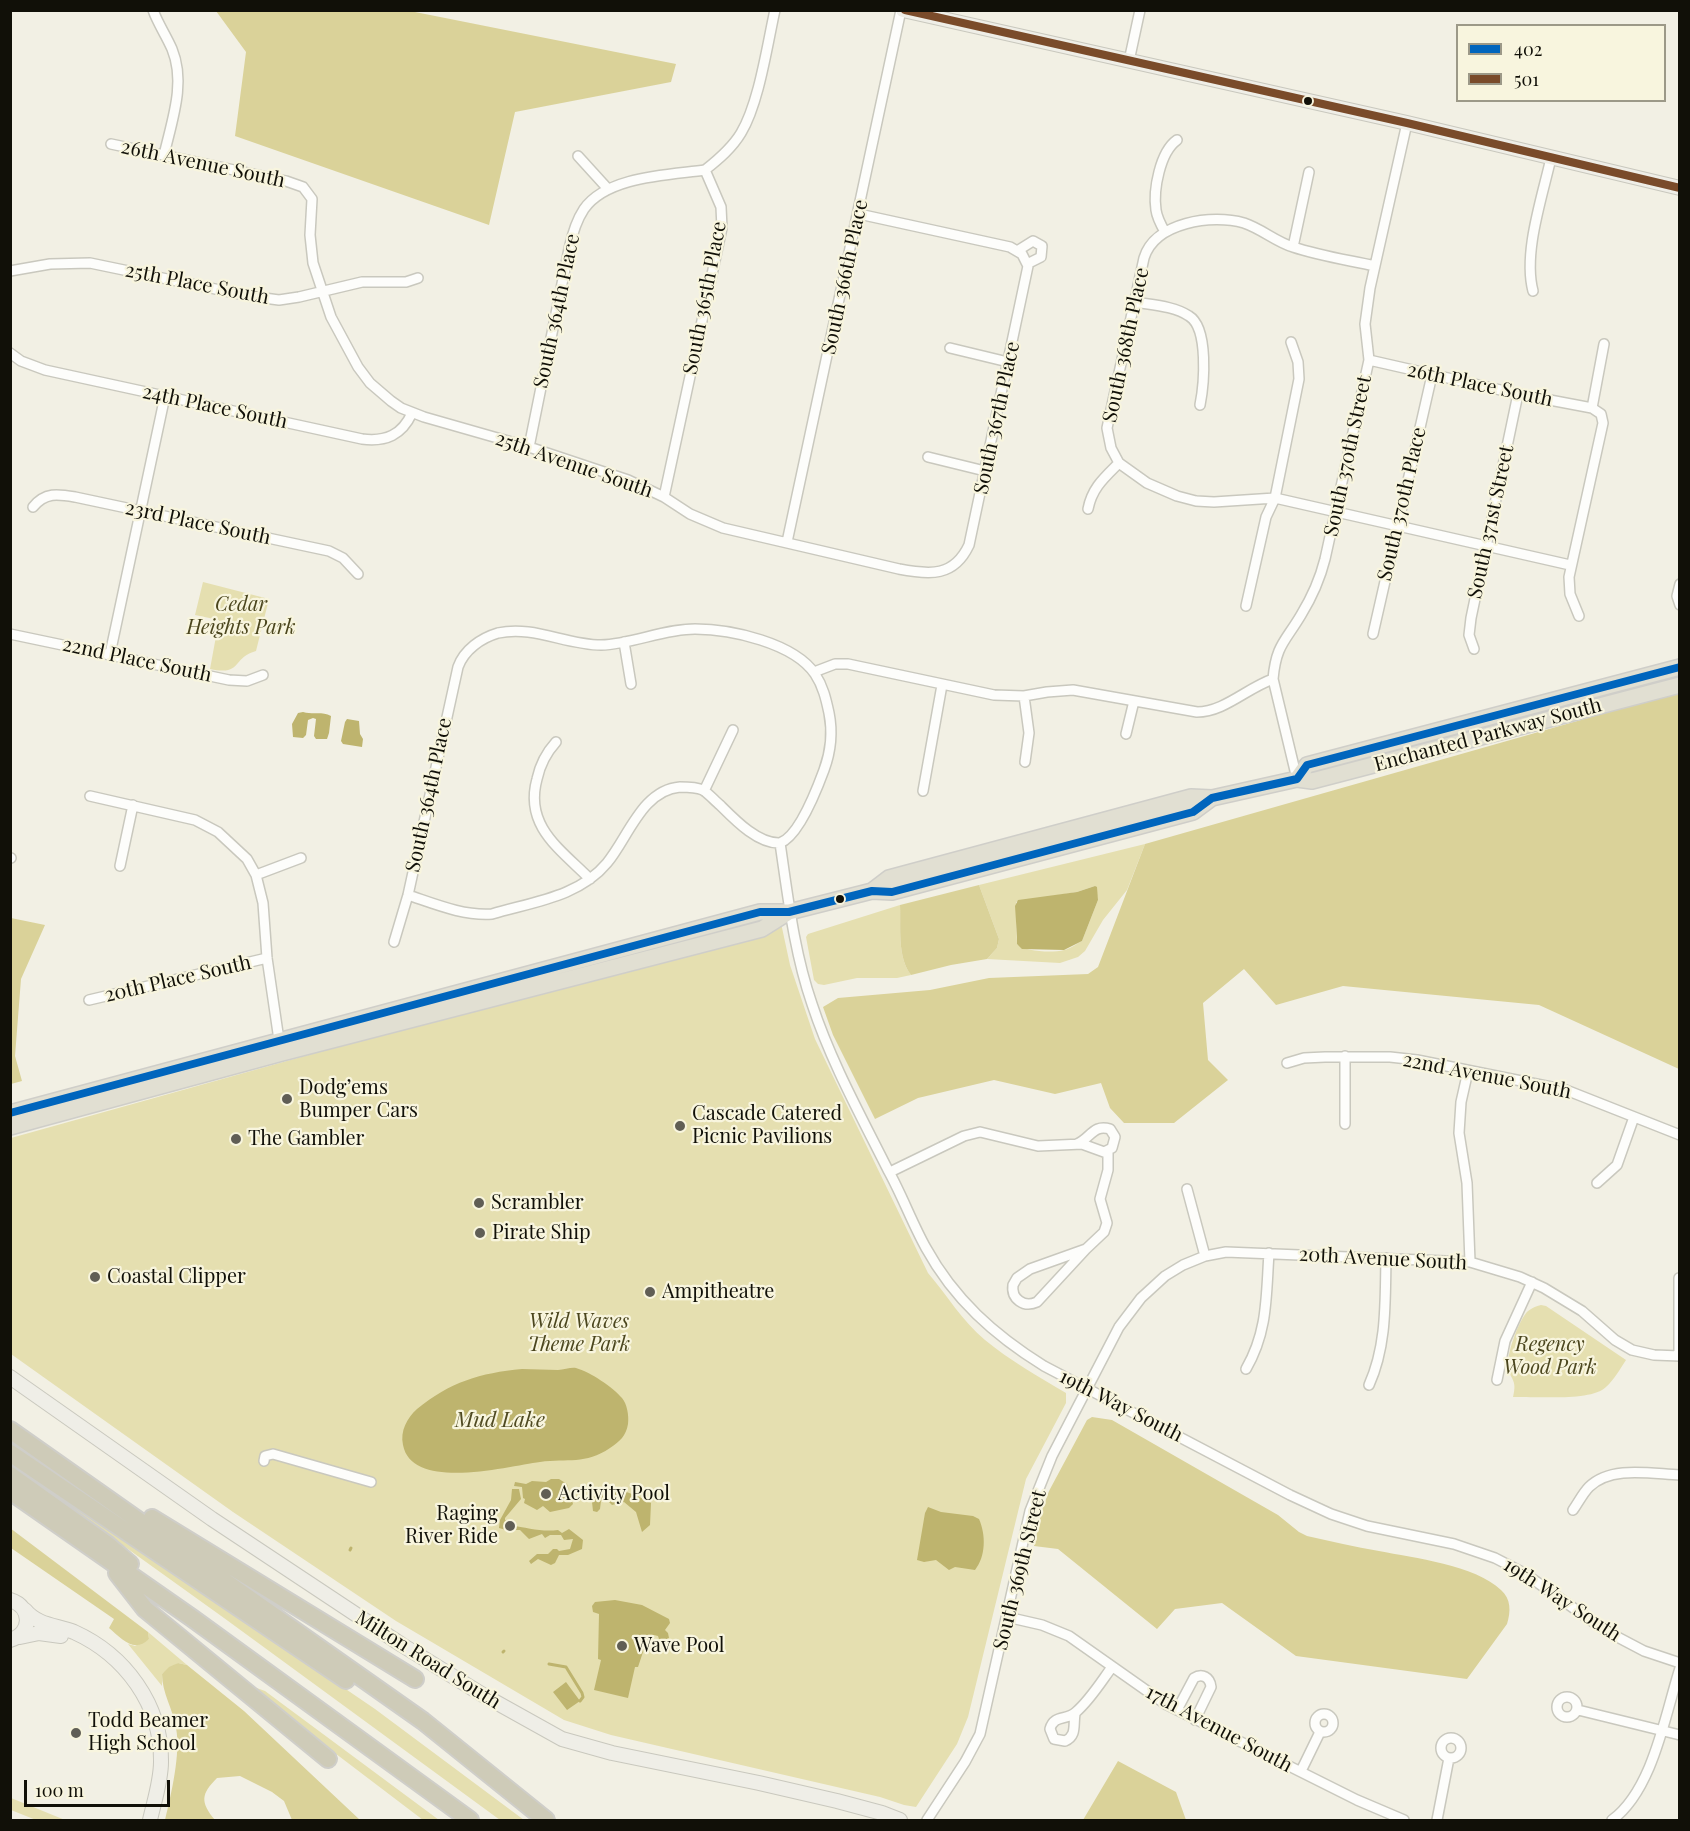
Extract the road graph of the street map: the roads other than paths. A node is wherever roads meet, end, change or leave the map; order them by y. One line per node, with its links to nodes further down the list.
1 (153, 10): 9 (street)
2 (775, 10): 12 (street)
3 (902, 10): 5 (street); 17 (street, South 366th Place)
4 (1140, 10): 5 (street)
5 (1129, 61): 6 (street)
6 (1407, 123): 11 (street); 22 (street, South 370th Street)
7 (1177, 140): 18 (street)
8 (111, 144): 9 (street, 26th Avenue South)
9 (164, 155): 16 (street, 26th Avenue South)
10 (578, 156): 14 (street)
11 (1551, 158): 15 (street); 25 (street)
12 (705, 170): 14 (street); 44 (street, South 365th Place)
13 (1309, 172): 19 (street)
14 (608, 189): 40 (street, South 364th Place)
15 (1680, 189)
16 (312, 211): 26 (street, 25th Avenue South)
17 (859, 214): 20 (street); 51 (street, South 366th Place)
18 (1165, 232): 19 (street); 27 (street, South 368th Place)
19 (1293, 247): 22 (street)
20 (1020, 252): 21 (street); 21 (street)
21 (1027, 264): 33 (street, South 367th Place)
22 (1375, 266): 32 (street, South 370th Street)
23 (10, 271): 26 (street, 25th Place South)
24 (418, 278): 26 (street, 25th Place South)
25 (1533, 291)
26 (322, 292): 39 (street, 25th Avenue South)
27 (1135, 302): 37 (street); 42 (street, South 368th Place)
28 (1291, 342): 45 (street)
29 (1604, 344): 38 (street)
30 (950, 348): 33 (street)
31 (10, 353): 36 (street, 24th Place South)
32 (1369, 360): 34 (street, 26th Place South); 49 (street, South 370th Street)
33 (1008, 362): 43 (street, South 367th Place)
34 (1432, 375): 35 (street, 26th Place South); 50 (street, South 370th Place)
35 (1518, 394): 38 (street, 26th Place South); 52 (street, South 371st Street)
36 (165, 396): 39 (street, 24th Place South); 48 (street)
37 (1200, 405)
38 (1592, 408): 53 (street)
39 (412, 413): 40 (street, 25th Avenue South)
40 (529, 447): 44 (street, 25th Avenue South)
41 (928, 457): 43 (street)
42 (1119, 463): 45 (street); 47 (street)
43 (985, 471): 54 (street, South 367th Place)
44 (664, 497): 51 (street, 25th Avenue South)
45 (1275, 498): 49 (street); 58 (street)
46 (33, 507): 48 (street, 23rd Place South)
47 (1088, 509)
48 (140, 511): 55 (street, 23rd Place South); 64 (street)
49 (1336, 511): 50 (street); 68 (street, South 370th Street)
50 (1398, 525): 52 (street); 61 (street, South 370th Place)
51 (787, 542): 54 (street, 25th Avenue South)
52 (1486, 545): 53 (street); 63 (street, South 371st Street)
53 (1570, 565): 59 (street)
54 (943, 572)
55 (358, 574)
56 (1679, 587): 57 (street)
57 (1680, 605)
58 (1246, 606)
59 (1579, 616)
60 (10, 634): 64 (street, 22nd Place South)
61 (1373, 634)
62 (624, 642): 66 (street); 69 (street); 88 (street, South 364th Place)
63 (1474, 649)
64 (110, 654): 67 (street, 22nd Place South)
65 (1680, 667): 78 (main road, Enchanted Parkway South)
66 (814, 672): 70 (street); 83 (street)
67 (262, 675)
68 (1273, 679): 73 (street); 78 (street, South 370th Street)
69 (631, 684)
70 (942, 685): 72 (street); 80 (street)
71 (1680, 685): 78 (main road, Enchanted Parkway South)
72 (1024, 696): 73 (street); 77 (street)
73 (1134, 701): 75 (street)
74 (734, 730): 79 (street)
75 (1126, 734)
76 (556, 742): 87 (street)
77 (1025, 762)
78 (1297, 779): 89 (main road, Enchanted Parkway South)
79 (704, 791): 83 (street); 87 (street)
80 (923, 791)
81 (90, 796): 82 (street)
82 (133, 805): 85 (street); 86 (street)
83 (780, 843): 89 (street)
84 (301, 858): 86 (street)
85 (120, 866)
86 (256, 875): 91 (street)
87 (590, 879): 88 (street)
88 (408, 895): 90 (street, South 364th Place)
89 (789, 912): 93 (main road, Enchanted Parkway South); 96 (main road, Enchanted Parkway South); 105 (street, 19th Way South)
90 (394, 942)
91 (267, 958): 92 (street, 20th Place South); 93 (street)
92 (89, 1000)
93 (279, 1040): 96 (main road); 98 (main road, Enchanted Parkway South)
94 (1345, 1056): 95 (street, 22nd Avenue South); 97 (street, 22nd Avenue South); 100 (street)
95 (1287, 1063)
96 (222, 1069): 101 (main road, Enchanted Parkway South)
97 (1468, 1071): 99 (street, 22nd Avenue South); 112 (street)
98 (10, 1113)
99 (1634, 1118): 102 (street, 22nd Avenue South); 106 (street)
100 (1345, 1124)
101 (10, 1126)
102 (1680, 1135)
103 (1077, 1143): 104 (street); 104 (street); 105 (street)
104 (1108, 1151): 108 (street)
105 (890, 1172): 120 (street, 19th Way South)
106 (1597, 1184)
107 (1187, 1189): 110 (street)
108 (1086, 1249): 108 (street)
109 (1269, 1253): 110 (street, 20th Avenue South); 111 (street, 20th Avenue South); 116 (street)
110 (1205, 1256): 120 (street, South 369th Street)
111 (1386, 1258): 112 (street, 20th Avenue South); 119 (street)
112 (1470, 1262): 114 (street, 20th Avenue South)
113 (1678, 1278): 115 (street)
114 (1532, 1282): 115 (street, 20th Avenue South); 118 (street)
115 (1679, 1356)
116 (1246, 1369)
117 (10, 1377): 153 (street, Milton Road South)
118 (1497, 1380)
119 (1369, 1385)
120 (1087, 1388): 132 (street, South 369th Street); 136 (street, 19th Way South)
121 (12, 1432): 138 (highway); 142 (highway)
122 (10, 1453): 142 (highway)
123 (264, 1461): 126 (street)
124 (10, 1475): 133 (highway)
125 (1680, 1476): 128 (street)
126 (372, 1482)
127 (10, 1491): 129 (highway)
128 (1573, 1510)
129 (105, 1558): 133 (highway); 148 (highway)
130 (10, 1600): 131 (street)
131 (25, 1610): 134 (street); 135 (street)
132 (1007, 1617): 137 (street, 17th Avenue South); 154 (street, South 369th Street)
133 (192, 1618): 151 (highway)
134 (15, 1638): 135 (street)
135 (92, 1642): 150 (street)
136 (1680, 1666): 144 (street)
137 (1112, 1667): 139 (street, 17th Avenue South); 141 (street)
138 (415, 1679)
139 (1177, 1710): 143 (street, 17th Avenue South); 143 (street)
140 (1578, 1710): 144 (street)
141 (1075, 1714)
142 (416, 1716): 152 (highway)
143 (1195, 1720): 149 (street, 17th Avenue South)
144 (1661, 1730): 146 (street); 157 (street)
145 (1320, 1732): 149 (street)
146 (1680, 1735)
147 (1449, 1758): 156 (street)
148 (328, 1759)
149 (1301, 1771): 155 (street, 17th Avenue South)
150 (150, 1821)
151 (470, 1821)
152 (546, 1821)
153 (900, 1821)
154 (927, 1821)
155 (1404, 1821)
156 (1437, 1821)
157 (1612, 1821)

